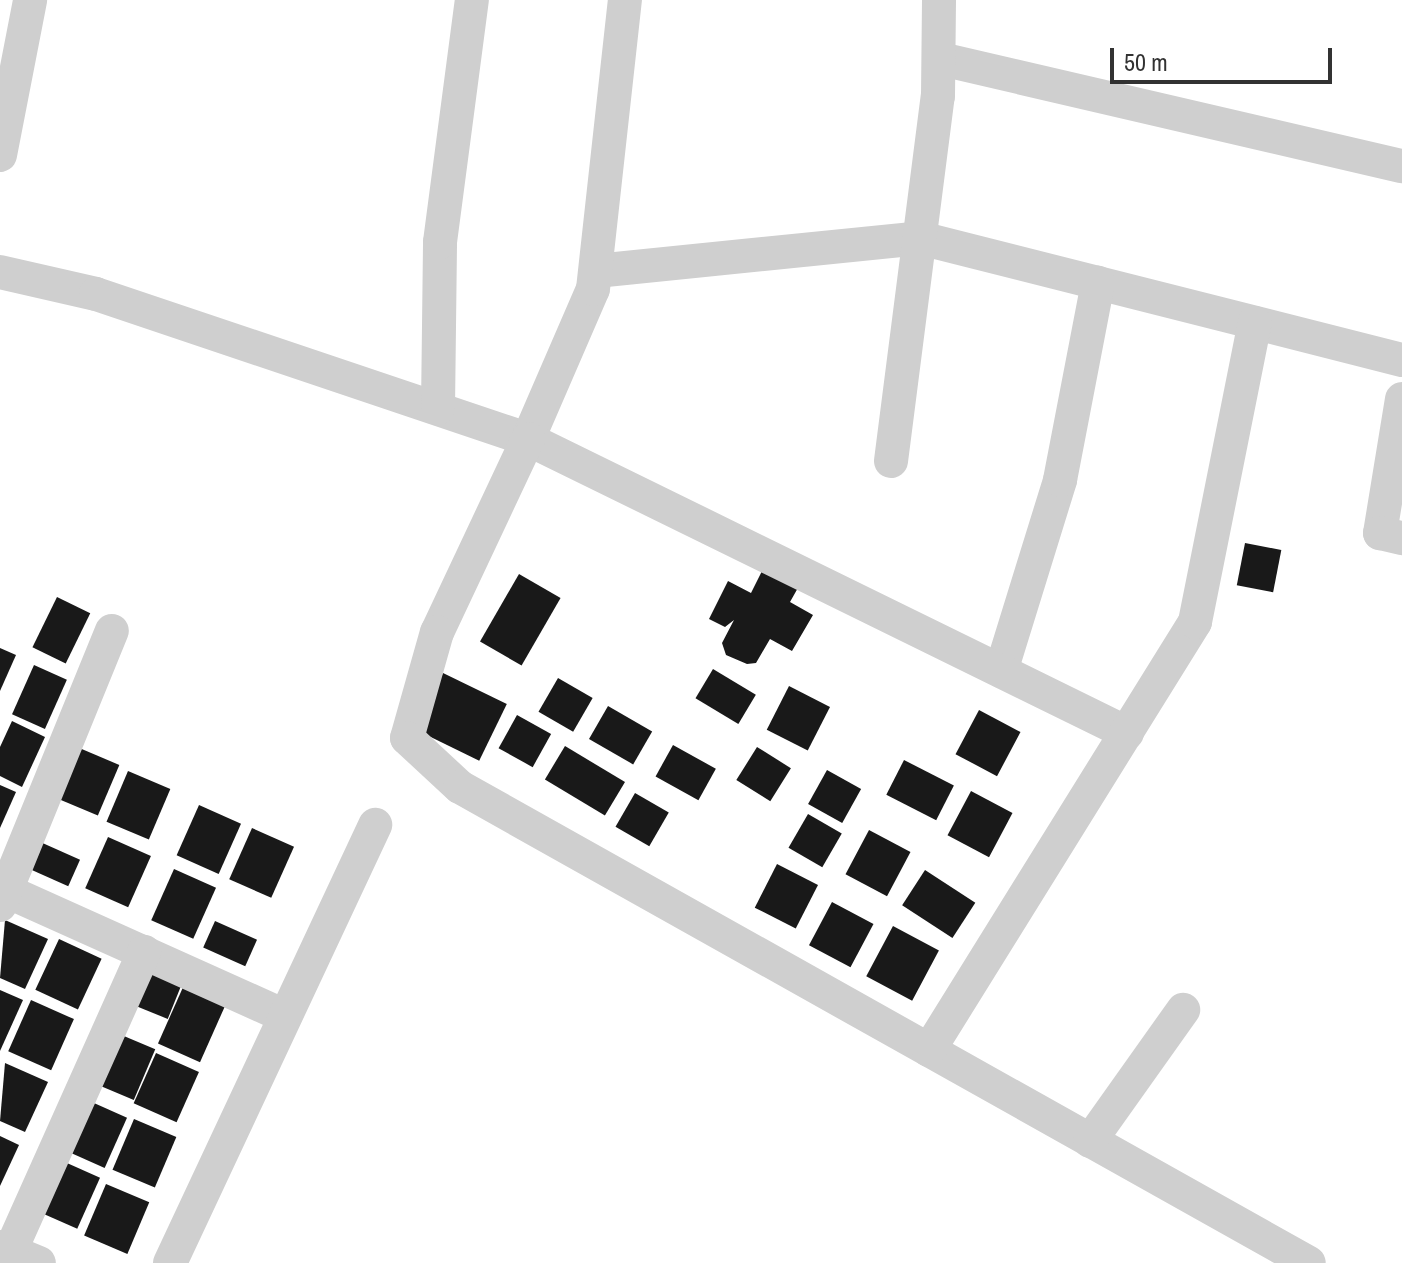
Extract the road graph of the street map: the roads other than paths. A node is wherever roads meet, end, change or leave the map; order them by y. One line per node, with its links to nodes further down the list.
1 (30, 0): 6 (street)
2 (472, 0): 16 (street)
3 (625, 0): 10 (street)
4 (939, 0): 5 (street)
5 (941, 59): 8 (street); 9 (street)
6 (9, 61): 7 (street)
7 (0, 155)
8 (1402, 166)
9 (920, 238): 10 (street); 12 (street); 18 (street)
10 (596, 271): 17 (street)
11 (0, 272): 16 (street)
12 (1098, 283): 13 (street); 21 (street)
13 (1255, 323): 14 (street); 22 (street)
14 (1402, 360)
15 (1402, 399): 19 (street)
16 (438, 408): 17 (street)
17 (528, 439): 21 (street); 28 (street)
18 (891, 461)
19 (1402, 538)
20 (112, 631): 24 (street)
21 (1001, 671): 22 (street)
22 (1127, 733): 28 (street)
23 (375, 825): 27 (street)
24 (2, 894): 25 (street)
25 (144, 952): 27 (street); 30 (street)
26 (1183, 1010): 29 (street)
27 (285, 1016): 31 (street)
28 (929, 1050): 29 (street)
29 (1090, 1141): 32 (street)
30 (14, 1256)
31 (170, 1263)
32 (1309, 1263)

